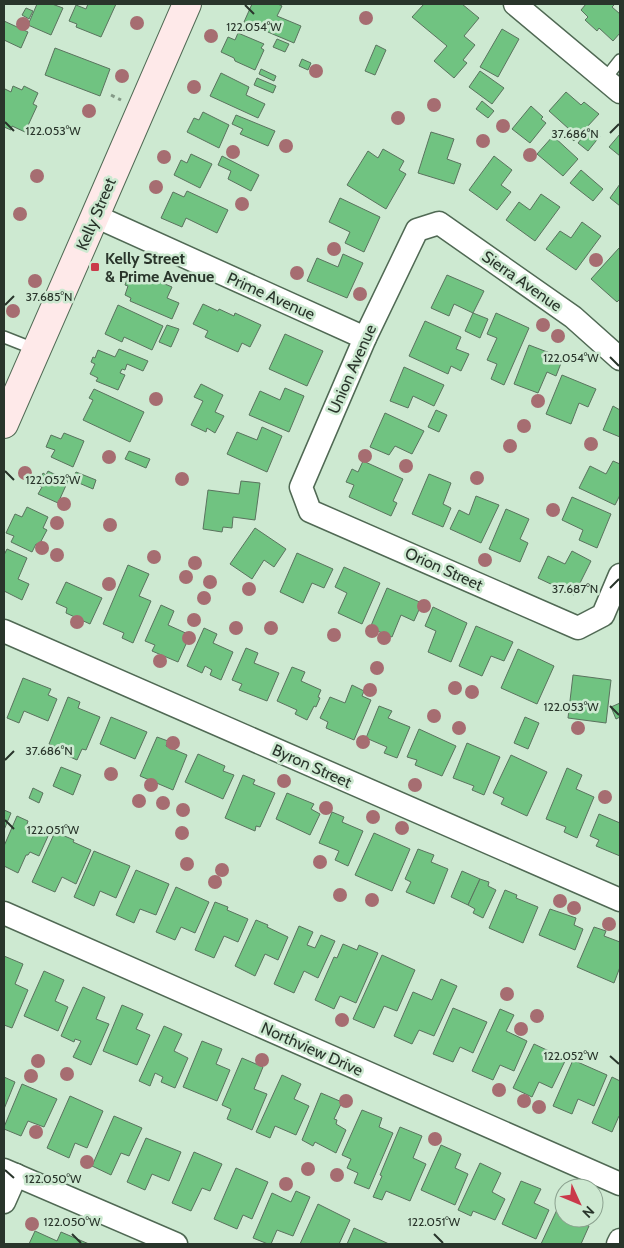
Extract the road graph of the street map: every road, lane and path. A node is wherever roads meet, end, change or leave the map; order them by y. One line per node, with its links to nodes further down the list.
1 (187, 4): 7 (street, Kelly Street)
2 (521, 6): 4 (street)
3 (620, 60): 4 (lane)
4 (613, 86)
5 (111, 95): 6 (path)
6 (124, 101)
7 (96, 216): 10 (street, Prime Avenue); 11 (street, Kelly Street)
8 (417, 230): 10 (street, Union Avenue); 12 (street, Sierra Avenue)
9 (4, 337): 11 (lane)
10 (364, 338): 14 (street, Union Avenue)
11 (37, 350): 13 (street, Kelly Street)
12 (620, 359)
13 (4, 422)
14 (310, 511): 15 (street, Orion Street)
15 (620, 576)
16 (4, 631): 17 (street, Byron Street)
17 (620, 900)
18 (4, 913): 20 (street, Northview Drive)
19 (10, 1172): 21 (street); 23 (street)
20 (620, 1184)
21 (4, 1202)
22 (620, 1240): 24 (street)
23 (176, 1244)
24 (618, 1244)

